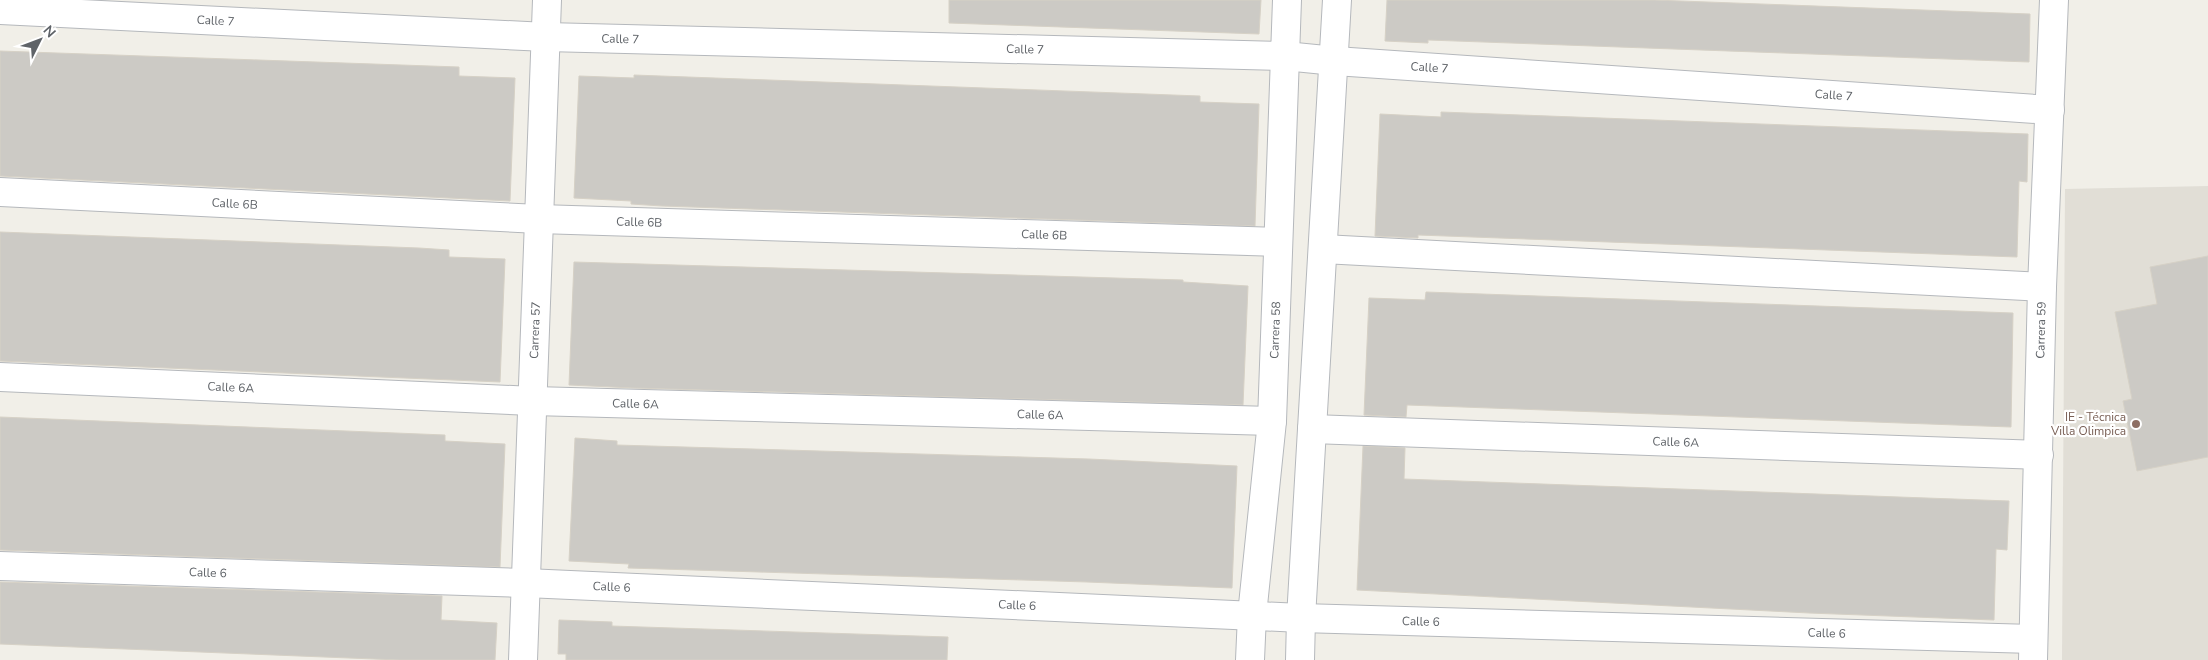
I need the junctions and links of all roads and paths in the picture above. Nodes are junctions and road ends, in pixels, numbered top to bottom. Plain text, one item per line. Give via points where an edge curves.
1 (548, 0) edge
2 (1287, 0) edge
3 (1337, 0) edge
4 (2054, 0) edge
5 (0, 10) edge
6 (546, 37) junction
7 (1285, 56) junction
8 (1335, 61) junction
9 (2050, 110) junction
10 (0, 192) edge
11 (539, 219) junction
12 (1278, 242) junction
13 (1323, 249) junction
14 (2042, 287) junction
15 (0, 377) edge
16 (533, 401) junction
17 (1272, 421) junction
18 (1312, 429) junction
19 (2039, 455) junction
20 (0, 566) edge
21 (526, 583) junction
22 (1252, 615) junction
23 (1301, 618) junction
24 (2033, 650) edge
25 (523, 660) edge
26 (1250, 660) edge
27 (1300, 660) edge

1 - 6 street, Carrera 57
2 - 7 street, Carrera 58
3 - 8 street
4 - 9 street, Carrera 59
5 - 6 street, Calle 7
6 - 7 street, Calle 7
6 - 11 street, Carrera 57
7 - 8 street, Calle 7
7 - 12 street, Carrera 58
8 - 9 street, Calle 7
8 - 13 street
9 - 14 street, Carrera 59
10 - 11 street, Calle 6B
11 - 12 street, Calle 6B
11 - 16 street, Carrera 57
12 - 17 street, Carrera 58
13 - 14 street
13 - 18 street
14 - 19 street, Carrera 59
15 - 16 street, Calle 6A
16 - 17 street, Calle 6A
16 - 21 street, Carrera 57
17 - 22 street, Carrera 58
18 - 19 street, Calle 6A
18 - 23 street
19 - 24 street, Carrera 59
20 - 21 street, Calle 6
21 - 22 street, Calle 6
21 - 25 street, Carrera 57
22 - 23 street, Calle 6
22 - 26 street, Carrera 58
23 - 24 street, Calle 6
23 - 27 street

